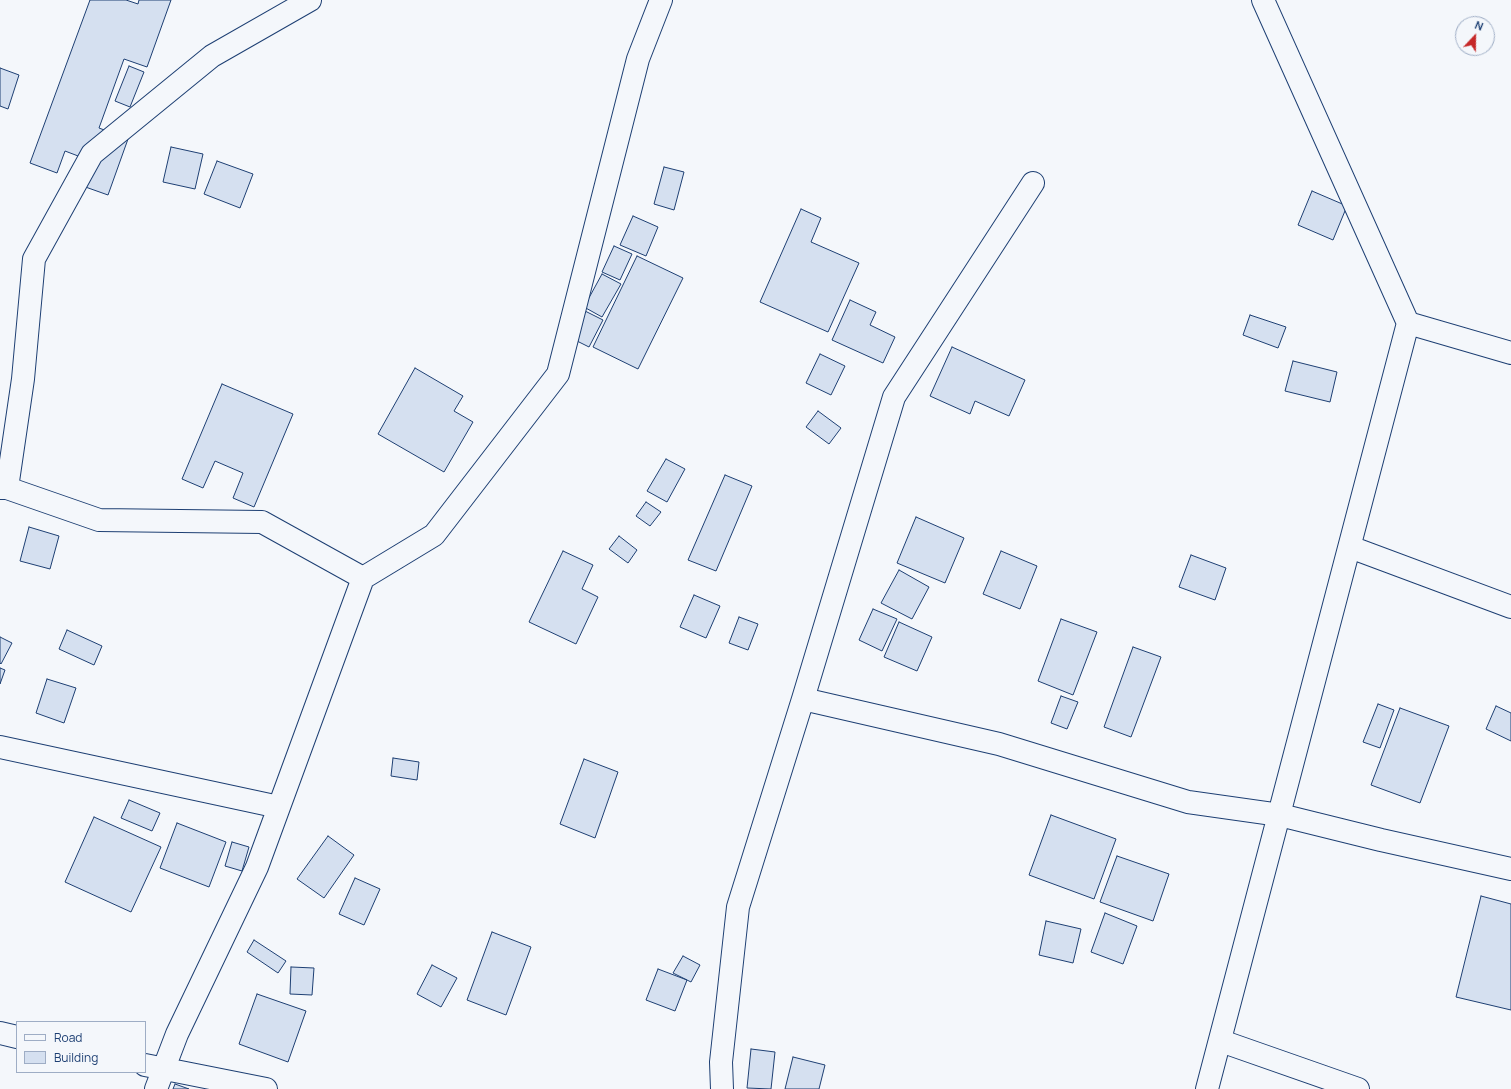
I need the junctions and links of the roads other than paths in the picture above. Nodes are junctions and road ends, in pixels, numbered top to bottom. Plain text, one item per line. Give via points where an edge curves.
1 (310, 0) edge
2 (661, 0) edge
3 (1263, 0) edge
4 (1033, 182) dead end
5 (1408, 323) junction
6 (1511, 353) edge
7 (4, 488) edge
8 (1350, 547) junction
9 (363, 578) junction
10 (1511, 607) edge
11 (803, 699) junction
12 (0, 747) edge
13 (279, 807) junction
14 (1280, 815) junction
15 (1511, 869) edge
16 (0, 1033) edge
17 (16, 1037) edge
18 (1221, 1040) junction
19 (155, 1074) edge
20 (266, 1089) edge
21 (722, 1089) edge
22 (1207, 1089) edge
23 (1358, 1089) edge

1 - 7 street via 212,56 92,154 34,259 23,379
2 - 9 street via 638,59 558,374 434,535
3 - 5 street
4 - 11 street via 894,397
5 - 6 street
5 - 8 street
7 - 9 street via 99,520 262,522
8 - 10 street
8 - 14 street
9 - 13 street
11 - 14 street via 999,744 1188,802
11 - 21 street via 738,907 721,1062
12 - 13 street
13 - 19 street via 258,867
14 - 15 street
14 - 18 street
16 - 17 street
18 - 22 street
18 - 23 street
19 - 20 street

